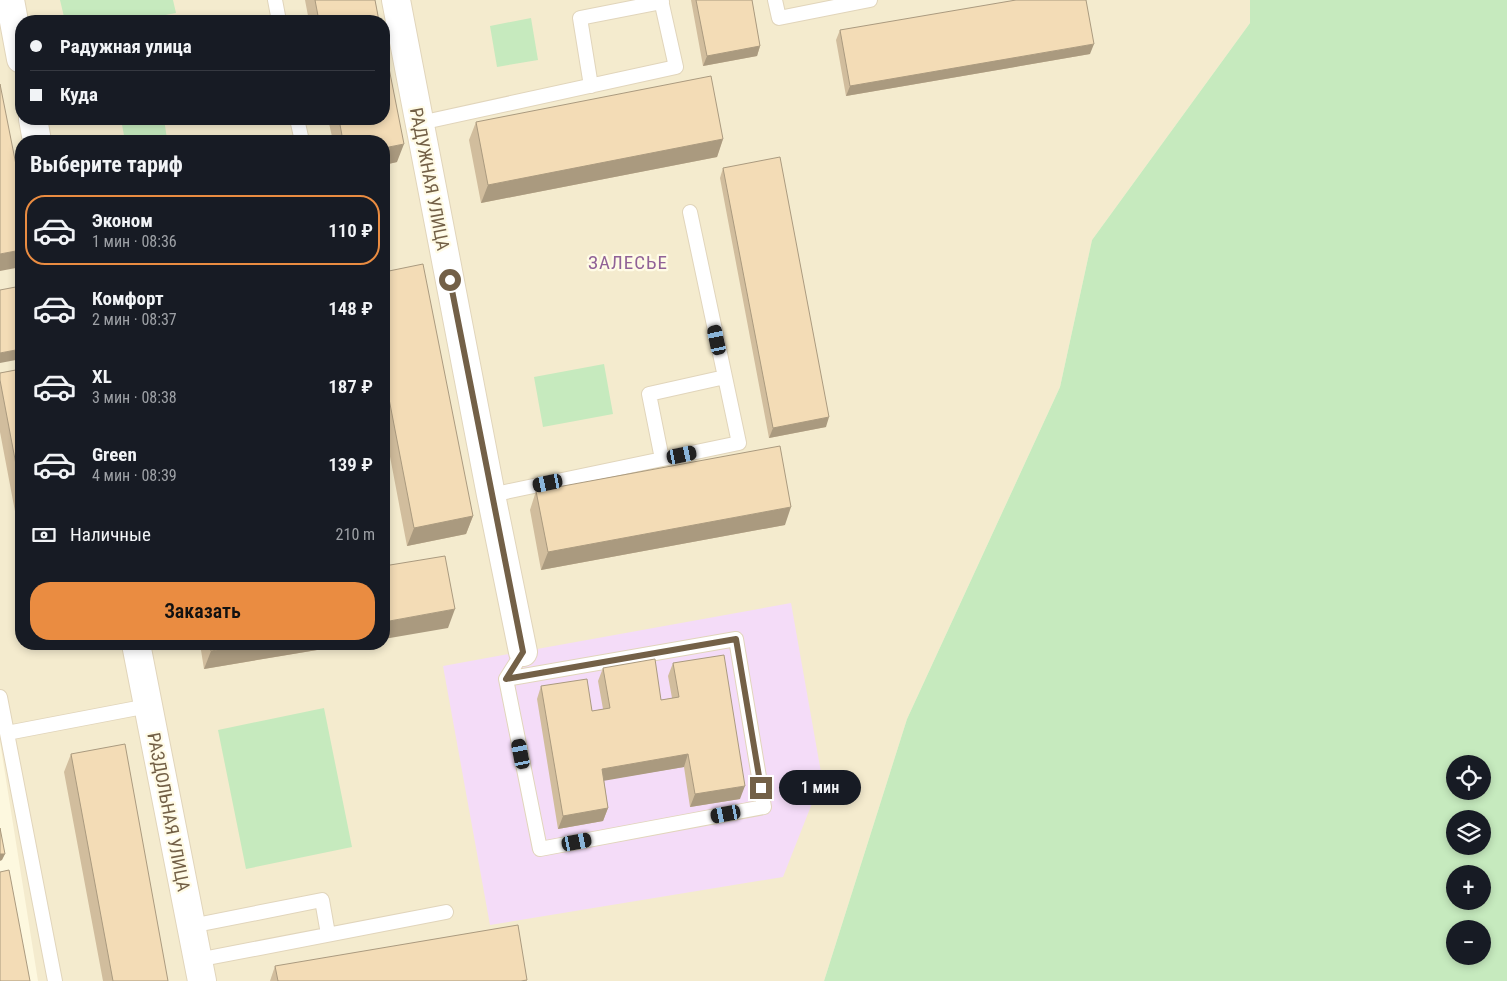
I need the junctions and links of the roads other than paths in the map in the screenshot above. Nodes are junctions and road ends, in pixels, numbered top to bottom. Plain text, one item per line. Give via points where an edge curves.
1 (10, 0) edge
2 (275, 0) edge
3 (396, 0) edge
4 (775, 0) edge
5 (870, 0) edge
6 (661, 1) edge
7 (278, 15) edge
8 (15, 27) edge
9 (591, 86) junction
10 (420, 124) junction
11 (690, 212) dead end
12 (725, 377) junction
13 (662, 459) junction
14 (491, 495) junction
15 (137, 650) edge
16 (523, 652) joint
17 (506, 679) junction
18 (0, 697) edge
19 (148, 706) junction
20 (7, 733) junction
21 (446, 912) dead end
22 (191, 926) junction
23 (328, 934) junction
24 (200, 970) edge
25 (55, 981) edge

1 - 8 street
2 - 7 lane
3 - 10 street, РАДУЖНАЯ УЛИЦА
4 - 5 lane via 779,18
6 - 9 lane via 580,18
6 - 9 lane via 676,68
9 - 10 lane
10 - 14 street, РАДУЖНАЯ УЛИЦА
11 - 12 lane
12 - 13 lane via 650,394
12 - 13 lane via 739,442
13 - 14 lane
14 - 16 street, РАДУЖНАЯ УЛИЦА
15 - 19 street, РАЗДОЛЬНАЯ УЛИЦА
16 - 17 lane
17 - 17 lane via 540,849 764,806 736,639
18 - 20 lane
19 - 20 lane
19 - 22 street, РАЗДОЛЬНАЯ УЛИЦА
20 - 25 lane
21 - 23 lane
22 - 23 lane via 322,900
22 - 24 street, РАЗДОЛЬНАЯ УЛИЦА
23 - 24 lane

